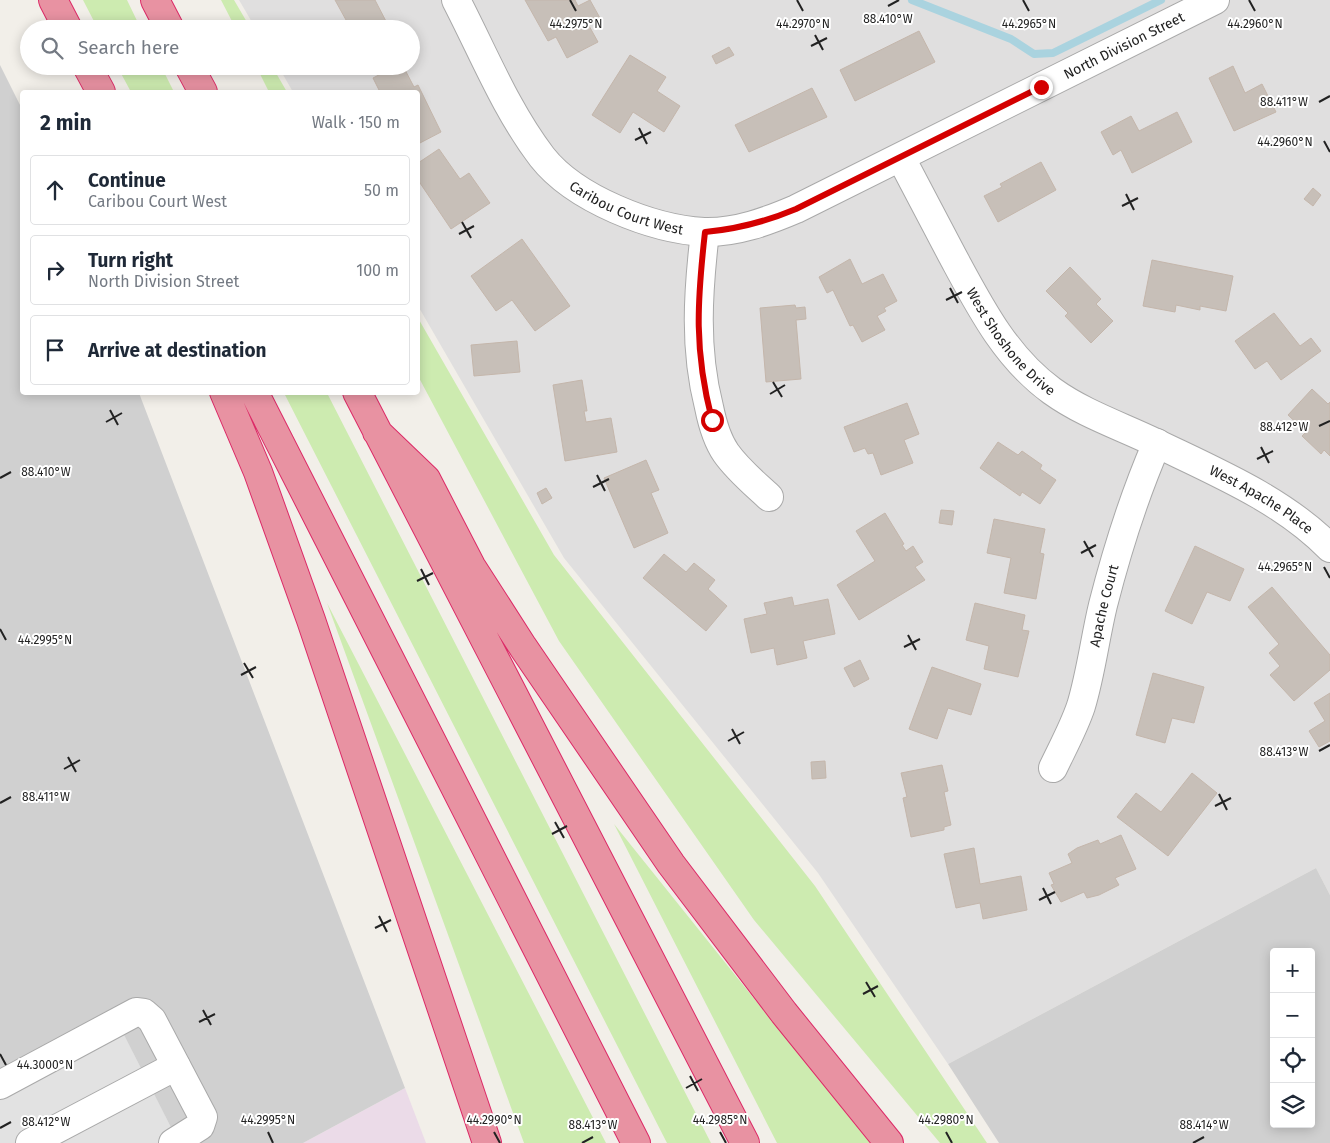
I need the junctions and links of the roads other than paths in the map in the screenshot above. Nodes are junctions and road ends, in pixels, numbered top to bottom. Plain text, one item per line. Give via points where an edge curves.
1 (54, 0) edge
2 (155, 0) edge
3 (456, 0) edge
4 (1215, 0) edge
5 (64, 20) edge
6 (165, 20) edge
7 (92, 75) edge
8 (194, 75) edge
9 (100, 90) edge
10 (202, 90) edge
11 (901, 158) junction
12 (705, 232) junction
13 (225, 395) edge
14 (256, 395) edge
15 (358, 395) edge
16 (377, 432) junction
17 (1157, 443) junction
18 (1187, 459) joint
19 (769, 497) dead end
20 (1330, 548) edge
21 (1053, 768) dead end
22 (176, 1066) junction
23 (0, 1085) edge
24 (30, 1143) edge
25 (173, 1143) edge
26 (487, 1143) edge
27 (636, 1143) edge
28 (744, 1143) edge
29 (889, 1143) edge

1 - 5 highway
2 - 6 highway
3 - 12 street, Caribou Court West via 516,119 543,158 577,188 615,210 656,223
4 - 11 street, North Division Street
7 - 9 highway
8 - 10 highway
11 - 12 street, North Division Street via 765,222
11 - 17 street, West Shoshone Drive via 986,317 1017,358 1052,390 1090,415
12 - 19 street via 698,292 702,380 712,420 725,452
13 - 26 highway via 258,472 311,620
14 - 27 highway
15 - 16 highway
16 - 28 highway
16 - 29 highway via 426,479 471,566 671,864 784,1014
17 - 18 street, West Shoshone Drive
17 - 21 street, Apache Court via 1124,530 1082,704
18 - 20 street, West Apache Place via 1288,513
22 - 23 street via 152,1020 144,1013 136,1012
22 - 24 street
22 - 25 street via 203,1117 200,1126

